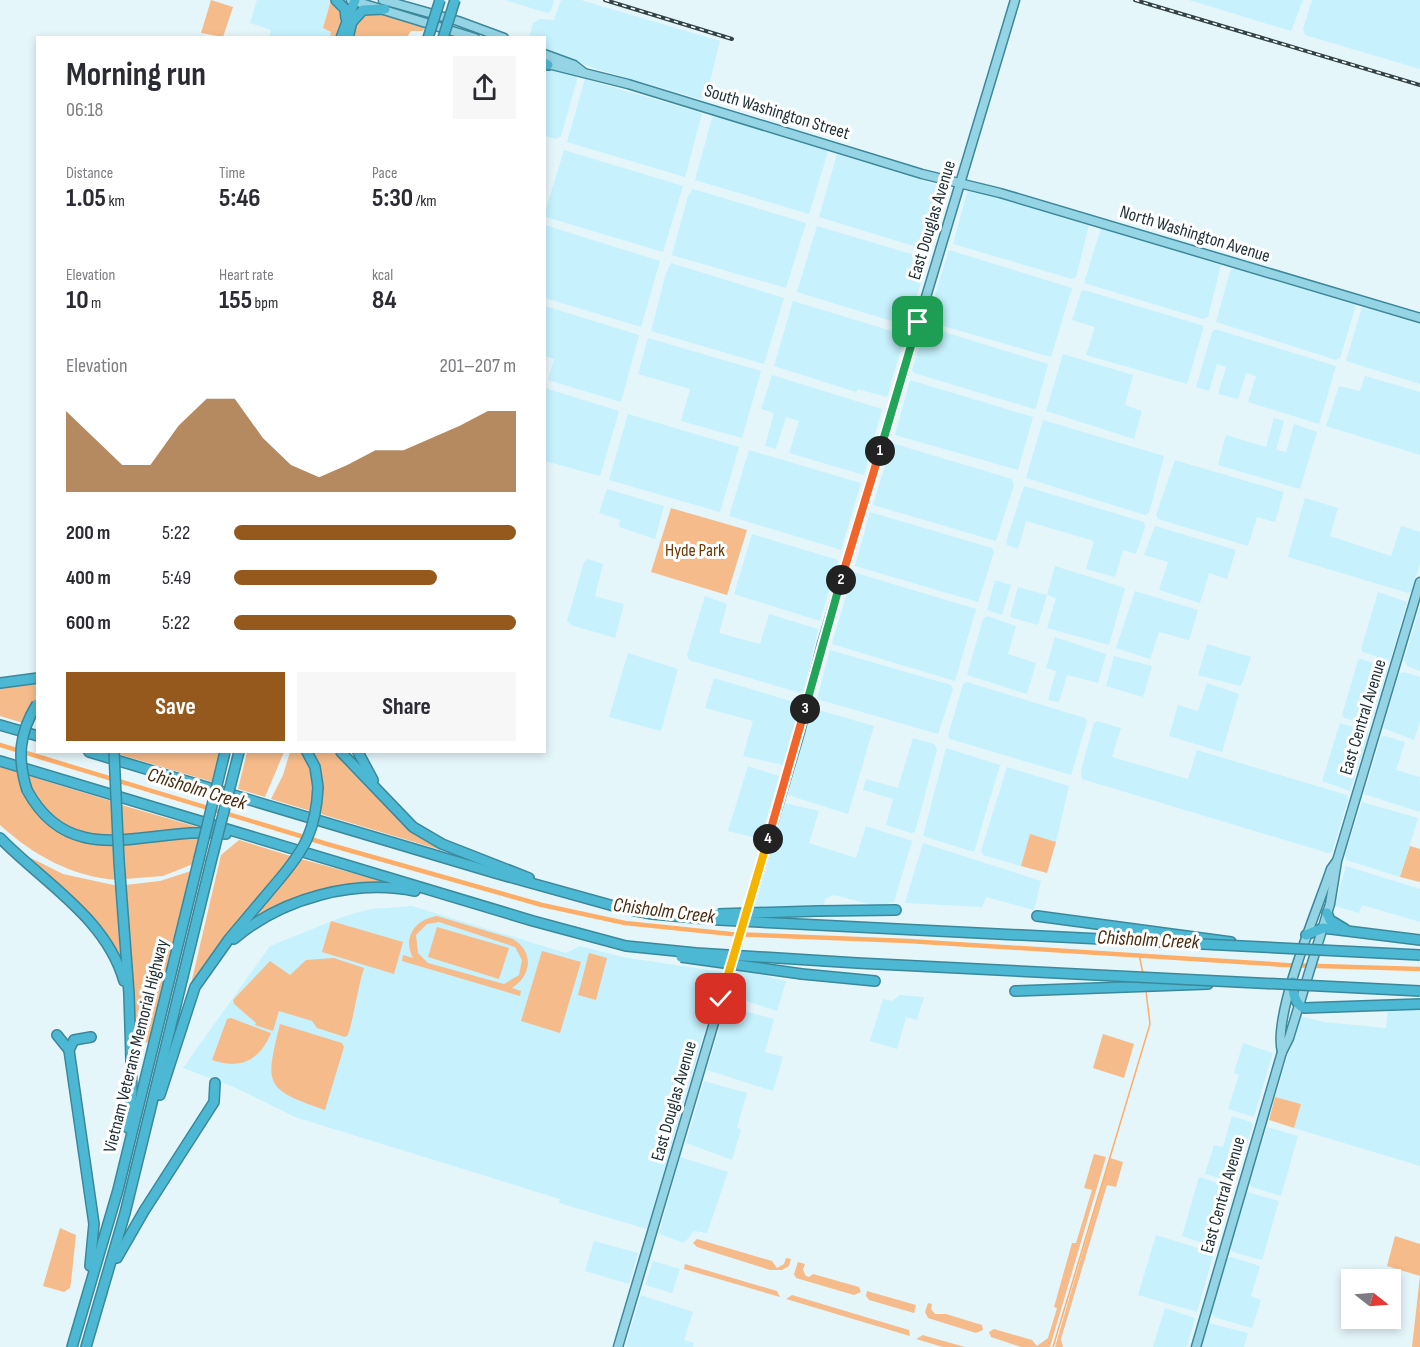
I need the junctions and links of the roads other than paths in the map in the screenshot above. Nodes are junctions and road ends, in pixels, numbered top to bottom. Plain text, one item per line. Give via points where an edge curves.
1 (336, 0) edge
2 (355, 0) edge
3 (440, 0) edge
4 (455, 0) edge
5 (1015, 0) edge
6 (384, 5) edge
7 (349, 22) junction
8 (342, 36) edge
9 (348, 36) edge
10 (429, 36) edge
11 (444, 36) edge
12 (469, 36) edge
13 (499, 36) edge
14 (546, 55) edge
15 (546, 64) edge
16 (583, 72) junction
17 (961, 182) junction
18 (1420, 318) edge
19 (1420, 582) edge
20 (36, 678) edge
21 (0, 683) edge
22 (36, 706) edge
23 (0, 723) edge
24 (36, 729) edge
25 (36, 735) edge
26 (92, 753) edge
27 (114, 753) edge
28 (225, 753) edge
29 (239, 753) edge
30 (308, 753) edge
31 (342, 753) edge
32 (358, 753) edge
33 (0, 760) edge
34 (391, 807) junction
35 (0, 838) edge
36 (287, 848) junction
37 (1337, 861) junction
38 (550, 890) junction
39 (472, 902) junction
40 (896, 910) dead end
41 (1327, 913) junction
42 (652, 914) junction
43 (1037, 916) dead end
44 (1323, 928) junction
45 (1371, 934) junction
46 (1306, 935) junction
47 (1420, 940) edge
48 (626, 946) junction
49 (1270, 948) junction
50 (219, 952) junction
51 (1420, 955) edge
52 (875, 981) dead end
53 (1293, 982) junction
54 (1243, 983) junction
55 (1015, 991) dead end
56 (1420, 991) edge
57 (1420, 1004) edge
58 (1300, 1005) junction
59 (129, 1011) junction
60 (57, 1035) dead end
61 (92, 1037) dead end
62 (170, 1048) junction
63 (69, 1050) junction
64 (1282, 1052) junction
65 (215, 1083) dead end
66 (224, 1096) dead end
67 (214, 1102) junction
68 (118, 1190) junction
69 (102, 1294) junction
70 (84, 1307) junction
71 (72, 1347) edge
72 (86, 1347) edge
73 (618, 1347) edge
74 (1196, 1347) edge

1 - 7 highway via 345,9
2 - 6 main road
2 - 7 highway
3 - 10 highway, bridge
4 - 11 highway, bridge
5 - 17 main road, East Douglas Avenue
6 - 7 highway via 363,10
6 - 12 main road
6 - 13 main road via 458,21
7 - 8 highway
7 - 9 highway
14 - 16 main road, South Washington Street
15 - 16 main road, South Washington Street
16 - 17 main road, South Washington Street
17 - 18 main road, North Washington Avenue
17 - 73 main road, East Douglas Avenue
19 - 37 main road, East Central Avenue
20 - 21 highway
22 - 36 highway, bridge via 20,746 20,762 34,804 52,823 84,838 118,841 213,832
23 - 24 highway
23 - 25 highway
26 - 38 highway
27 - 59 highway, bridge
28 - 68 highway, Vietnam Veterans Memorial Highway, bridge
29 - 62 highway, Vietnam Veterans Memorial Highway, bridge
30 - 50 highway, bridge via 315,767 318,787 317,812 310,836 296,860
31 - 34 highway
32 - 34 highway
33 - 36 highway
34 - 38 highway via 413,827 442,844
35 - 59 highway via 98,930 120,968
36 - 39 highway
37 - 41 main road, East Central Avenue
37 - 46 main road, East Central Avenue
38 - 42 highway, bridge
39 - 48 highway
39 - 50 highway via 386,887 332,892 263,919
40 - 42 highway, bridge
41 - 44 main road, East Central Avenue
41 - 45 highway via 1340,927
42 - 49 highway, bridge
43 - 49 highway, bridge
44 - 45 highway
44 - 46 highway
44 - 58 main road, East Central Avenue
45 - 47 highway
46 - 53 main road, East Central Avenue
48 - 52 highway, bridge via 702,961
48 - 54 highway, bridge
49 - 51 highway, bridge
50 - 62 highway via 195,987
53 - 58 highway via 1293,993
53 - 64 main road, East Central Avenue via 1279,1043
54 - 55 highway, bridge
54 - 56 highway, bridge
57 - 58 highway via 1304,1008
58 - 64 main road, East Central Avenue
59 - 68 highway via 131,1110
60 - 63 highway
61 - 63 highway via 74,1040
62 - 69 highway, Vietnam Veterans Memorial Highway
63 - 70 highway via 94,1224
64 - 74 main road, East Central Avenue
65 - 67 highway
66 - 67 highway
67 - 69 highway via 144,1211
68 - 70 highway, Vietnam Veterans Memorial Highway
69 - 72 highway, Vietnam Veterans Memorial Highway
70 - 71 highway, Vietnam Veterans Memorial Highway

